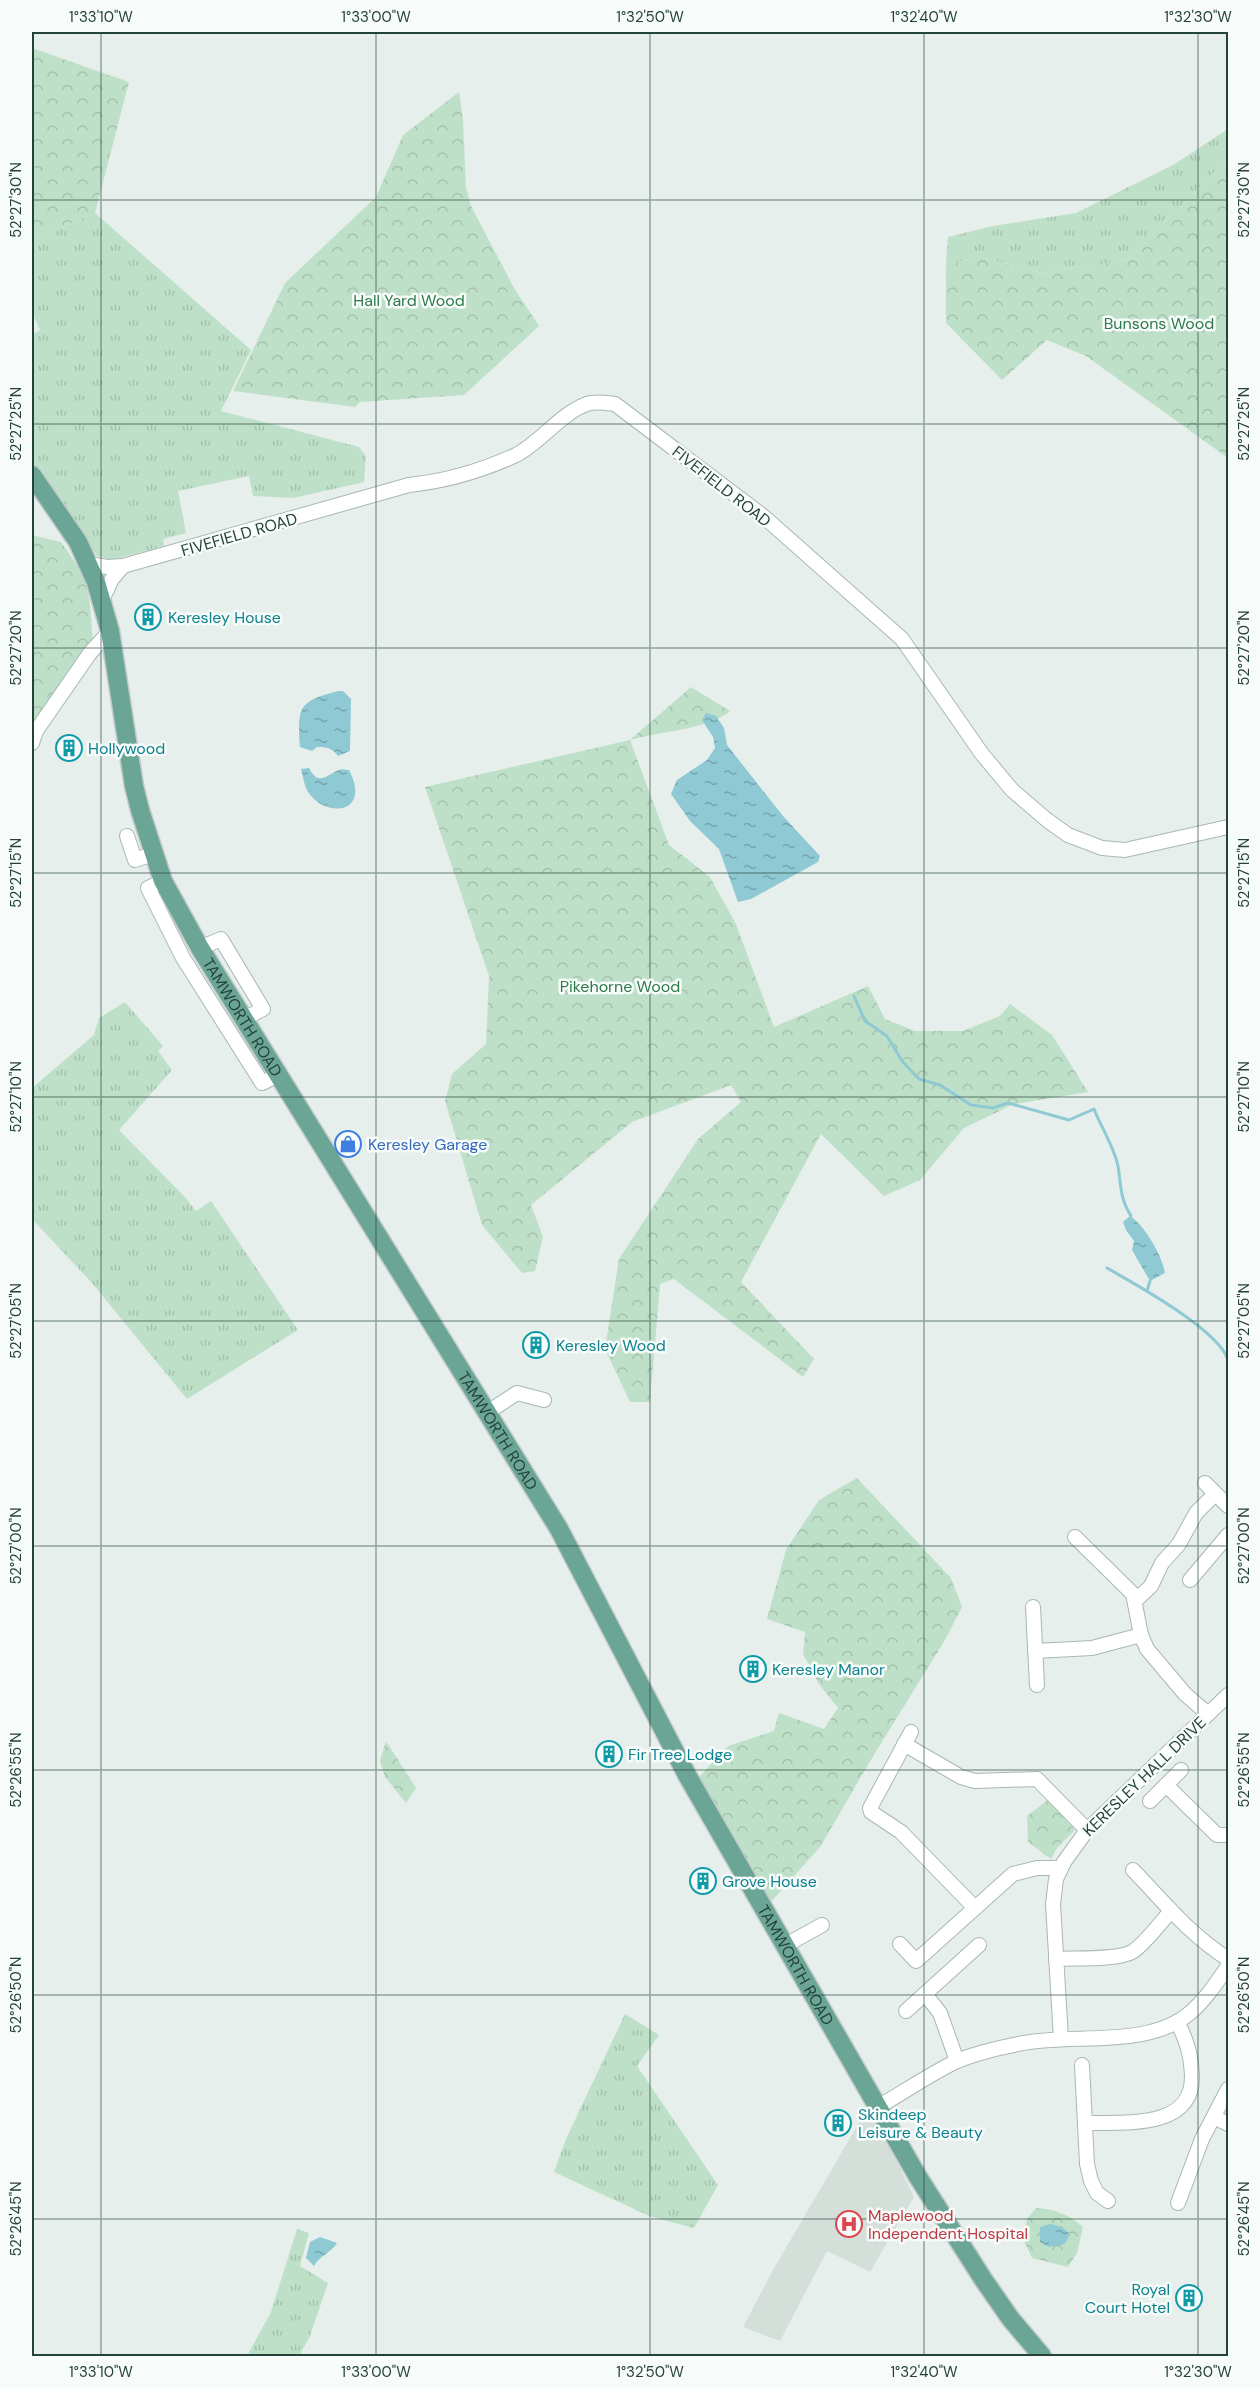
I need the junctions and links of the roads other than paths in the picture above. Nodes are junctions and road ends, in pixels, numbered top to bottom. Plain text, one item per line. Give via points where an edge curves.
1 (32, 475) edge
2 (89, 564) junction
3 (123, 566) junction
4 (102, 600) junction
5 (110, 631) junction
6 (90, 653) junction
7 (116, 665) junction
8 (32, 743) edge
9 (1228, 827) edge
10 (127, 836) dead end
11 (153, 854) junction
12 (163, 881) junction
13 (278, 1075) junction
14 (544, 1400) dead end
15 (488, 1412) junction
16 (1205, 1483) dead end
17 (1215, 1494) junction
18 (1228, 1506) edge
19 (1228, 1535) edge
20 (1075, 1537) dead end
21 (1190, 1580) dead end
22 (1135, 1601) junction
23 (1033, 1606) dead end
24 (1142, 1635) junction
25 (1035, 1652) junction
26 (1037, 1685) dead end
27 (1227, 1700) edge
28 (1208, 1714) junction
29 (1181, 1770) dead end
30 (1166, 1785) junction
31 (1150, 1801) dead end
32 (1087, 1830) junction
33 (1228, 1835) edge
34 (1061, 1868) junction
35 (1133, 1870) dead end
36 (974, 1907) junction
37 (1172, 1911) junction
38 (822, 1925) dead end
39 (900, 1944) dead end
40 (979, 1945) dead end
41 (784, 1946) junction
42 (1056, 1959) junction
43 (1228, 1959) edge
44 (1228, 1966) edge
45 (925, 1994) junction
46 (906, 2011) dead end
47 (1177, 2022) junction
48 (1061, 2039) junction
49 (957, 2061) junction
50 (1082, 2066) dead end
51 (1228, 2089) edge
52 (878, 2107) junction
53 (1214, 2116) junction
54 (1086, 2122) junction
55 (1228, 2124) edge
56 (1108, 2201) dead end
57 (1178, 2203) dead end
58 (1040, 2356) edge

1 - 2 main road, TAMWORTH ROAD
2 - 3 street, FIVEFIELD ROAD
2 - 4 main road, TAMWORTH ROAD
3 - 4 street
3 - 9 street, FIVEFIELD ROAD via 409,485 477,472 518,454 578,408 589,403 615,404 763,516 895,632 1012,790 1061,830 1102,849 1125,850
4 - 5 main road, TAMWORTH ROAD
5 - 6 street
5 - 7 main road, TAMWORTH ROAD
6 - 7 street
6 - 8 street via 36,731
7 - 11 main road, TAMWORTH ROAD via 134,786
10 - 11 street via 136,865
11 - 12 main road, TAMWORTH ROAD
12 - 13 main road, TAMWORTH ROAD
12 - 13 street via 148,888 183,958 262,1083
13 - 15 main road, TAMWORTH ROAD
14 - 15 street via 517,1393
15 - 41 main road, TAMWORTH ROAD via 560,1529 687,1775
16 - 17 street
17 - 18 street
17 - 22 street via 1196,1513 1150,1586
19 - 21 street
20 - 22 street via 1127,1587
22 - 24 street
23 - 25 street
24 - 25 street via 1092,1648
24 - 28 street via 1147,1649 1166,1674
25 - 26 street
27 - 28 street, KERESLEY HALL DRIVE
28 - 32 street, KERESLEY HALL DRIVE
29 - 30 street
30 - 31 street
30 - 33 street via 1217,1835
32 - 34 street, KERESLEY HALL DRIVE
32 - 36 street via 1037,1779 975,1781 961,1777 908,1738 871,1803 871,1812 901,1832
34 - 36 street via 1013,1874
34 - 42 street, KERESLEY HALL DRIVE via 1053,1904
35 - 37 street
36 - 39 street via 916,1961
37 - 42 street via 1130,1953
37 - 43 street via 1206,1945
38 - 41 street
40 - 45 street
41 - 52 main road, TAMWORTH ROAD
42 - 48 street, KERESLEY HALL DRIVE
44 - 47 street via 1210,1993
45 - 46 street
45 - 49 street via 940,2013
47 - 48 street via 1138,2035
47 - 54 street via 1191,2057 1191,2088 1183,2104 1158,2118
48 - 49 street via 1028,2042
49 - 52 street
50 - 54 street
51 - 53 street
52 - 58 main road, TAMWORTH ROAD via 983,2279
53 - 55 street
53 - 57 street
54 - 56 street via 1091,2181 1097,2193

